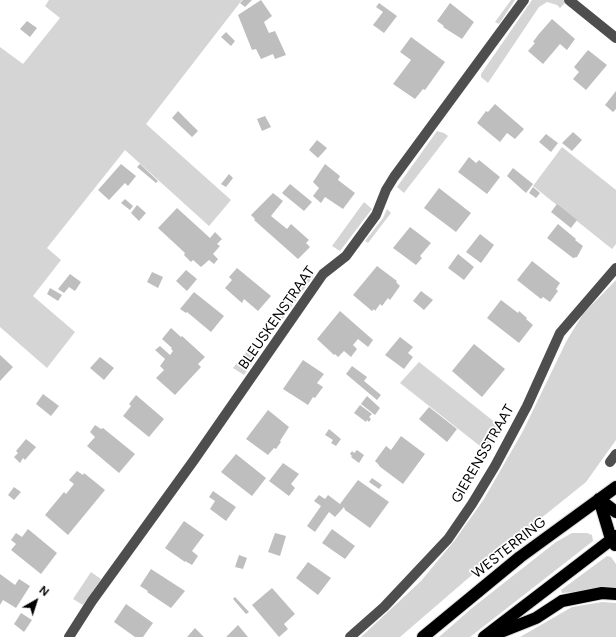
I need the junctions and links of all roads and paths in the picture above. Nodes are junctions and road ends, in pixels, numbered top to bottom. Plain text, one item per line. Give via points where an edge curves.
1 (524, 0) edge
2 (569, 0) edge
3 (616, 38) edge
4 (616, 268) edge
5 (616, 487) edge
6 (599, 499) junction
7 (616, 512) edge
8 (614, 540) edge
9 (616, 594) edge
10 (68, 637) edge
11 (350, 637) edge
12 (423, 637) edge
13 (484, 637) edge
14 (488, 637) edge

1 - 10 street, BLEUSKENSTRAAT via 394,177 376,215 346,256 323,274 199,454
2 - 3 street
4 - 11 street, GIERENSSTRAAT via 560,334 527,406 495,466 448,539 389,602
5 - 6 highway, WESTERRING
6 - 7 highway
6 - 8 highway
6 - 12 highway, WESTERRING via 520,557
8 - 13 highway
9 - 14 highway via 602,593 562,601 536,618

